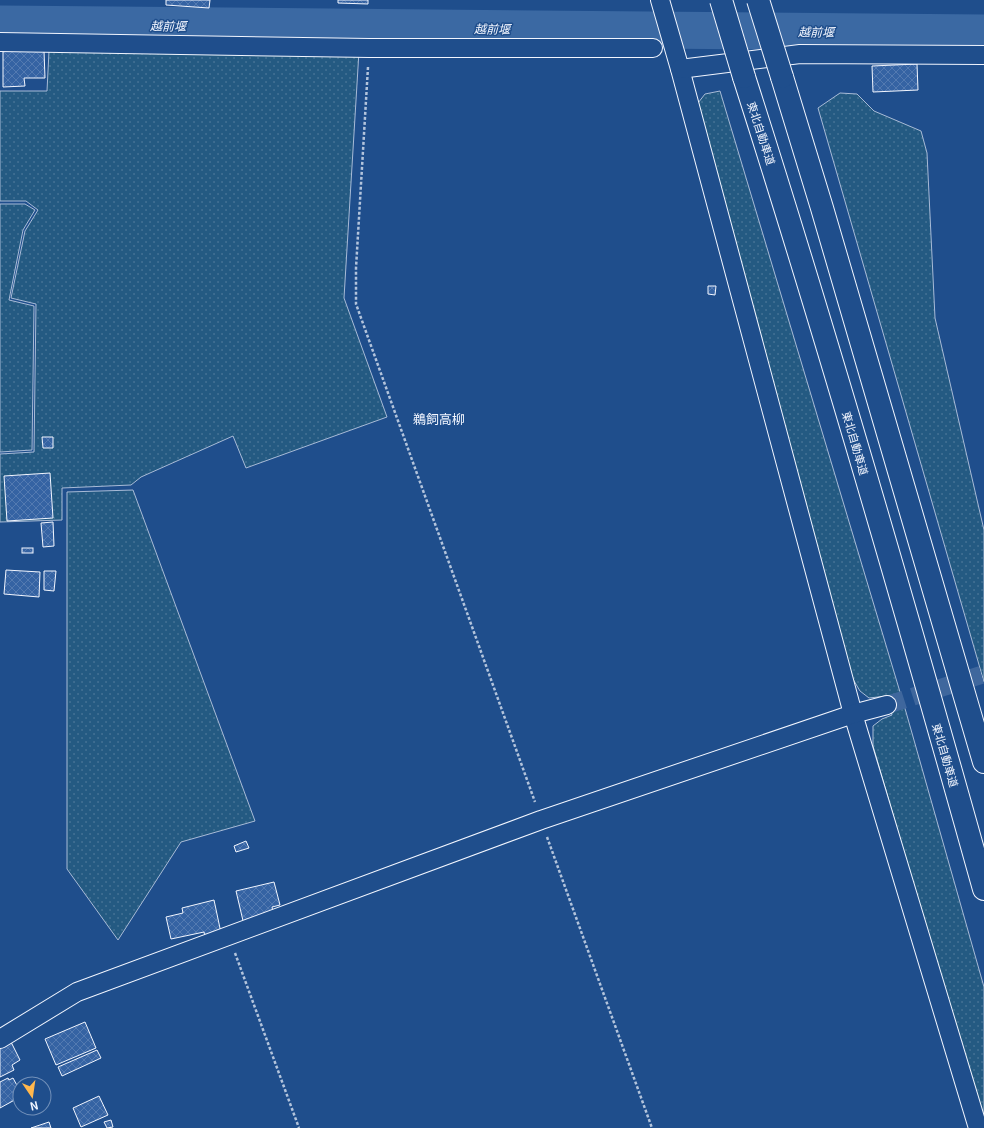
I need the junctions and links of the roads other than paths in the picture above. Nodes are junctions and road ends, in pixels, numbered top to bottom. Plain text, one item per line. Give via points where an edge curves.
1 (721, 0) edge
2 (758, 0) edge
3 (661, 3) edge
4 (0, 42) edge
5 (653, 48) dead end
6 (984, 55) edge
7 (680, 69) junction
8 (887, 705) tunnel mouth
9 (853, 714) junction
10 (984, 762) edge
11 (984, 889) edge
12 (0, 1039) edge
13 (978, 1128) edge

1 - 11 highway, 東北自動車道, bridge via 790,219
2 - 10 highway, bridge via 822,208
3 - 7 street
4 - 5 street via 369,48
6 - 7 street via 800,54
7 - 9 street
8 - 9 street
9 - 12 street via 541,820 77,992
9 - 13 street

